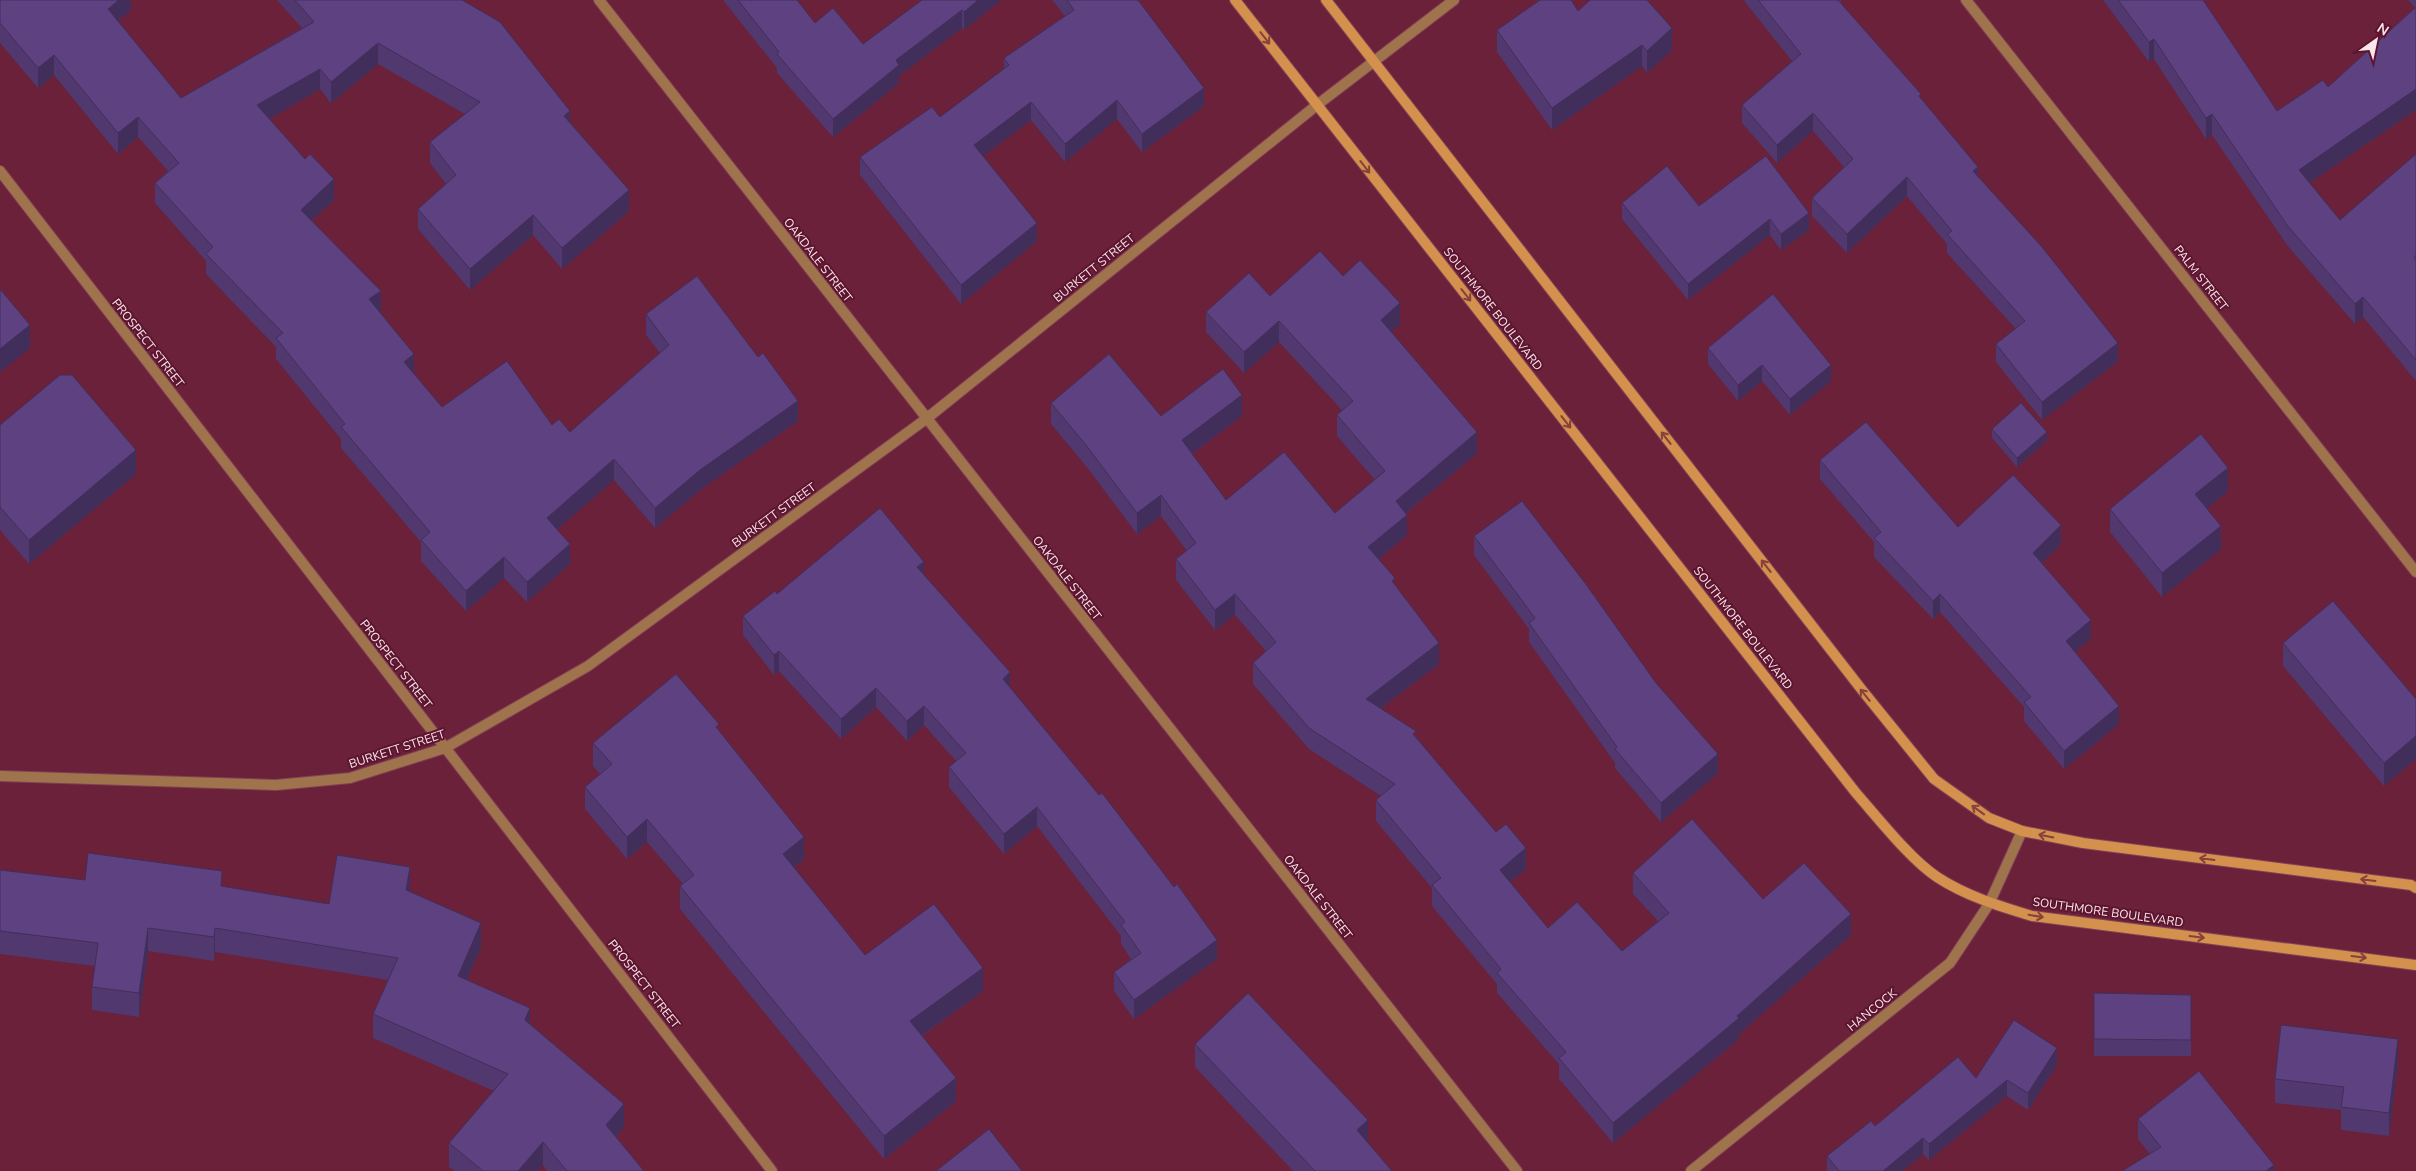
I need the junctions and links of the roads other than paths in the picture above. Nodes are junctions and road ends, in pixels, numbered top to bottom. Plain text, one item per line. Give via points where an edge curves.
1 (599, 0) edge
2 (1236, 0) edge
3 (1326, 0) edge
4 (1454, 0) edge
5 (1966, 0) edge
6 (1374, 62) junction
7 (1317, 105) junction
8 (0, 171) edge
9 (926, 419) junction
10 (2416, 572) edge
11 (445, 748) junction
12 (0, 776) edge
13 (2022, 831) junction
14 (2416, 888) edge
15 (1989, 904) junction
16 (2416, 964) edge
17 (772, 1171) edge
18 (1517, 1171) edge
19 (1691, 1171) edge

1 - 9 street, OAKDALE STREET
2 -> 7 street, SOUTHMORE BOULEVARD
3 - 6 street
4 - 6 street, BURKETT STREET
5 - 10 street, PALM STREET
6 - 7 street, BURKETT STREET
13 -> 6 street via 1989,818 1934,778
7 - 9 street, BURKETT STREET
7 -> 15 street, SOUTHMORE BOULEVARD via 1856,794 1936,876
8 - 11 street, PROSPECT STREET
9 - 11 street, BURKETT STREET via 588,666
9 - 18 street, OAKDALE STREET
11 - 12 street, BURKETT STREET via 350,778 276,785
11 - 17 street, PROSPECT STREET
14 -> 13 street via 2083,843
13 - 15 street, HANCOCK
15 -> 16 street, SOUTHMORE BOULEVARD via 2032,916
15 - 19 street, HANCOCK via 1950,964

